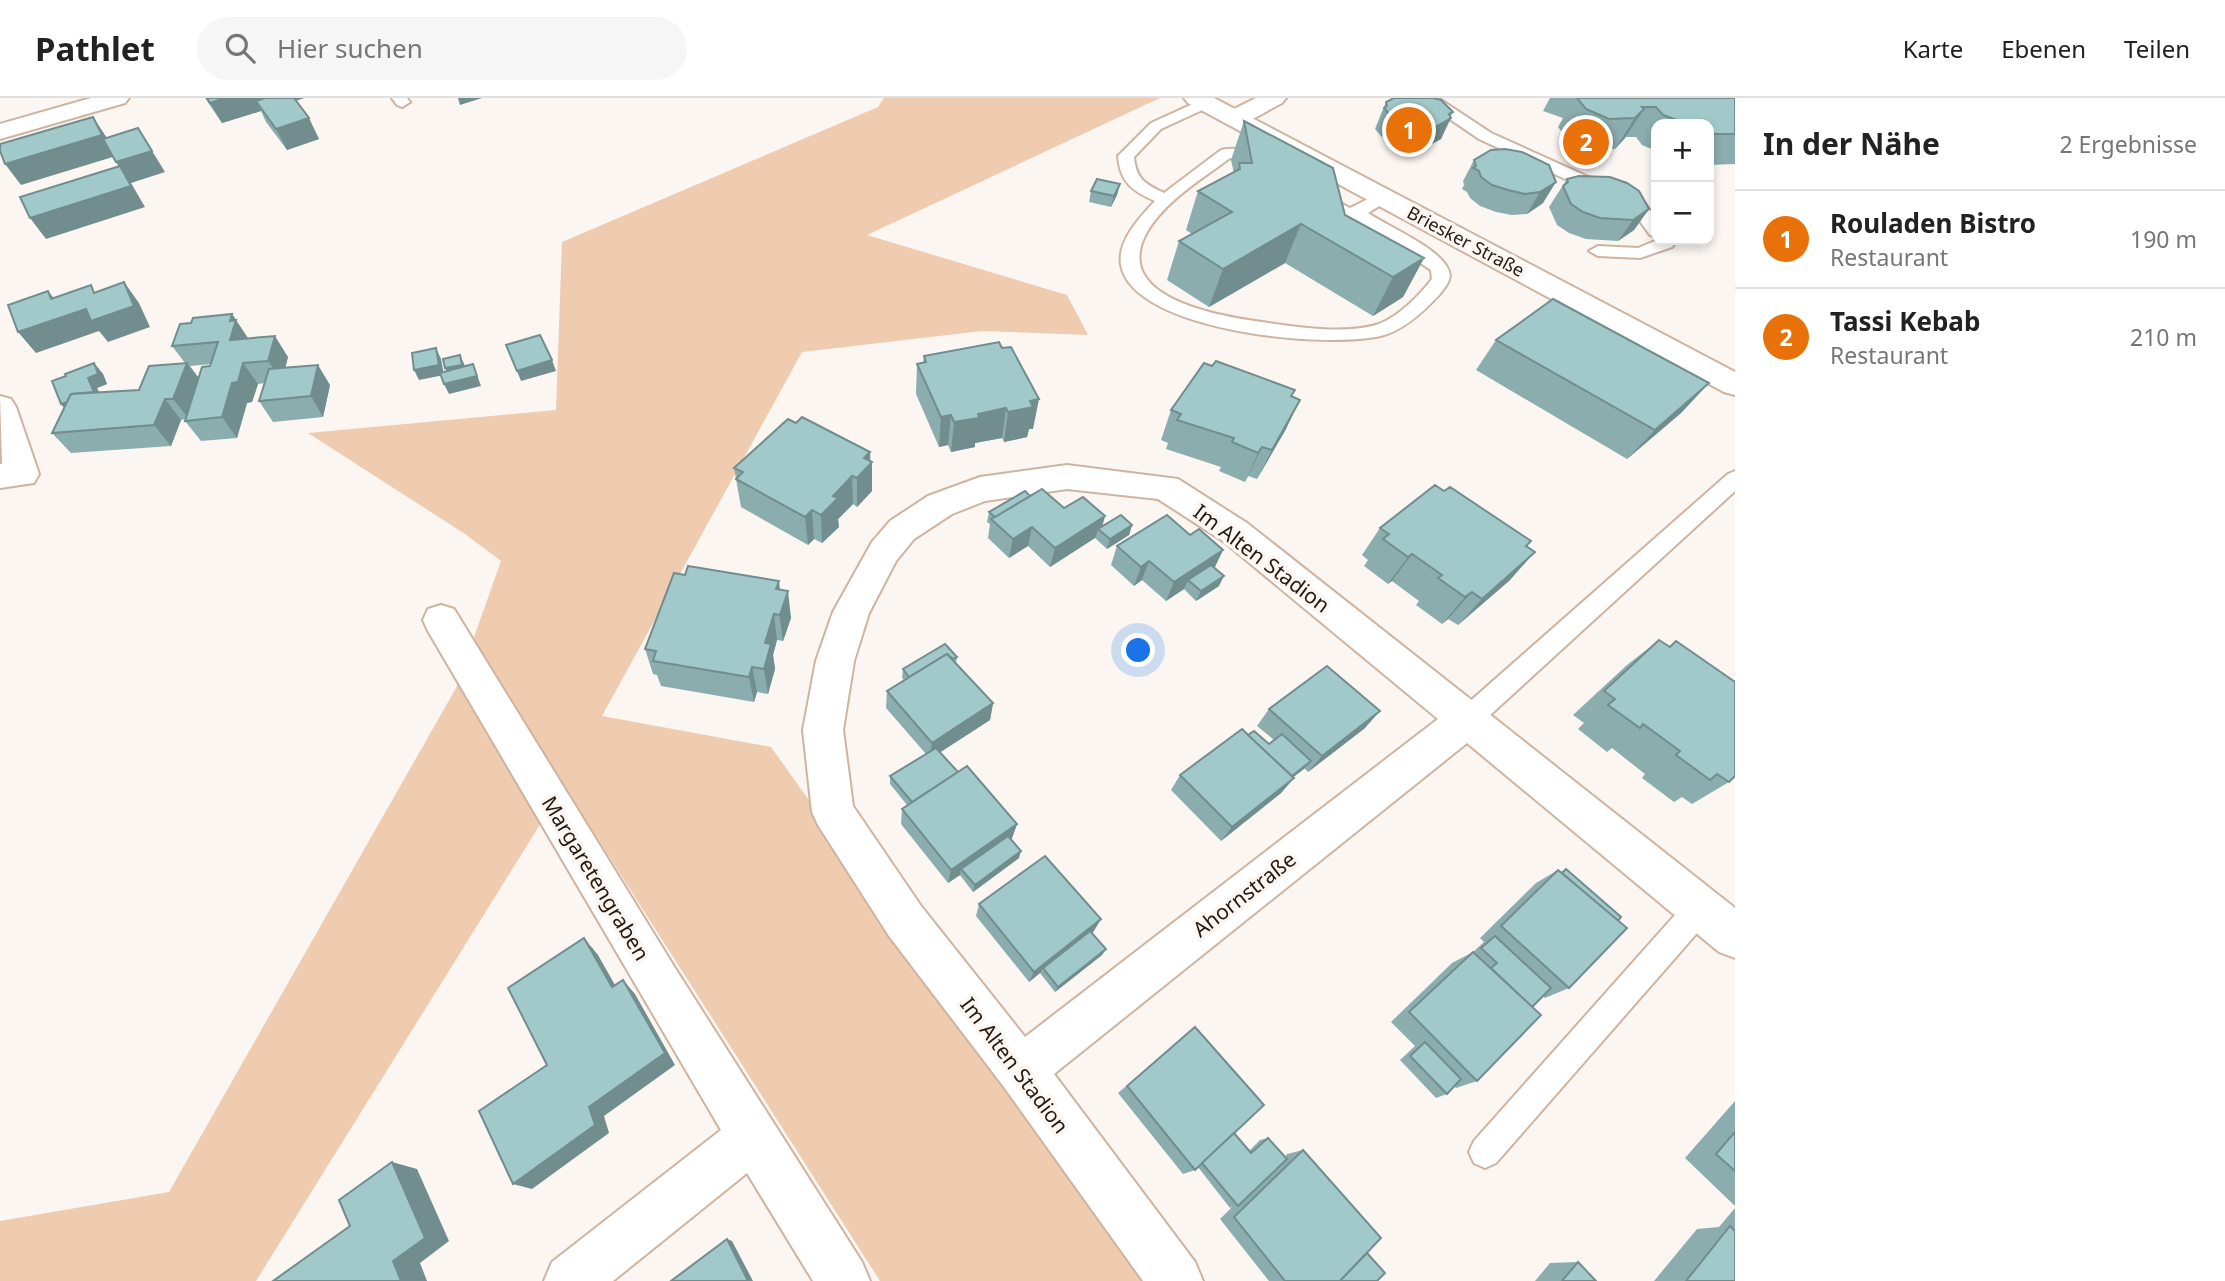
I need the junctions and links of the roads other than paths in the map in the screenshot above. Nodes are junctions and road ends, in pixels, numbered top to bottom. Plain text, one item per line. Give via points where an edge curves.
1 (117, 98) edge
2 (1274, 98) edge
3 (1426, 98) edge
4 (1201, 101) edge
5 (1234, 118) junction
6 (0, 132) edge
7 (1283, 176) edge
8 (1307, 190) edge
9 (1384, 198) junction
10 (1163, 199) junction
11 (1358, 214) junction
12 (1651, 224) edge
13 (1660, 245) edge
14 (1598, 251) dead end
15 (1735, 385) edge
16 (0, 407) edge
17 (8, 468) edge
18 (1735, 479) edge
19 (441, 620) dead end
20 (1468, 719) junction
21 (1702, 907) junction
22 (1735, 936) edge
23 (1021, 1070) junction
24 (753, 1136) junction
25 (1485, 1152) dead end
26 (571, 1281) edge
27 (843, 1281) edge
28 (1176, 1281) edge

1 - 6 street
2 - 5 street
3 - 12 lane via 1485,136 1638,206
4 - 5 street, Briesker Straße
4 - 10 lane via 1156,126 1126,156 1126,174 1137,187
5 - 9 street, Briesker Straße
7 - 10 lane via 1247,155 1227,153
8 - 11 lane via 1343,212
9 - 11 lane
9 - 15 street, Briesker Straße
10 - 11 lane via 1135,239 1130,266 1139,284 1171,307 1268,332 1348,335 1383,330 1432,293 1441,280 1439,268
13 - 14 lane via 1640,253
16 - 17 street
18 - 20 lane
19 - 24 street, Margaretengraben
20 - 21 street, Im Alten Stadion
20 - 23 street, Ahornstraße
20 - 23 street, Im Alten Stadion via 1235,532 1167,488 1066,477 980,489 940,505 902,530 884,552 851,612 835,661 823,730 832,812 905,921
21 - 22 street, Im Alten Stadion
21 - 25 lane
23 - 28 street, Im Alten Stadion
24 - 26 street
24 - 27 street, Margaretengraben

